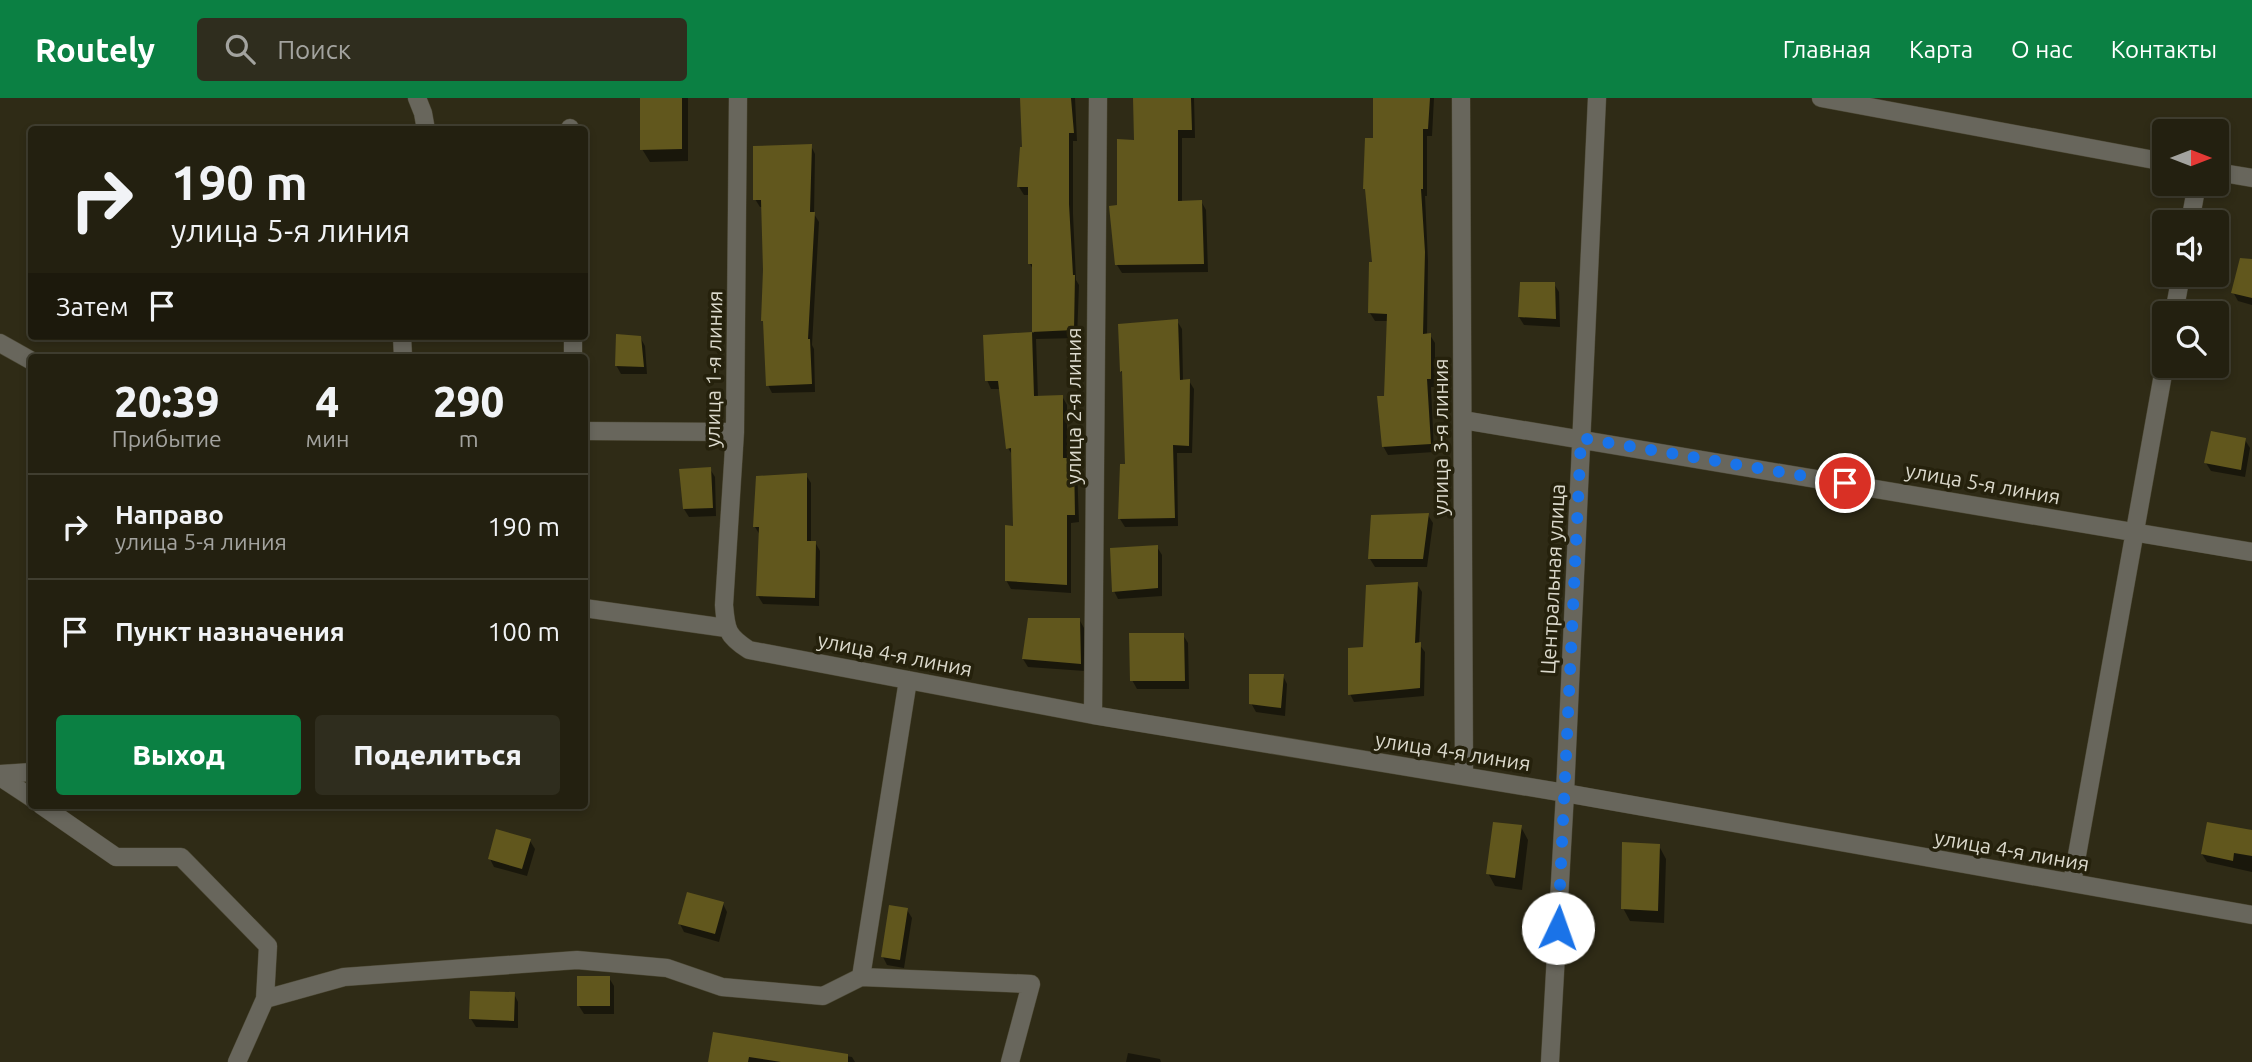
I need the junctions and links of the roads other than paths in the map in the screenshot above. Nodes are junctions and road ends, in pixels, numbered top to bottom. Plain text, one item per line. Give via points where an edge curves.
1 (417, 98) edge
2 (738, 98) edge
3 (1098, 98) edge
4 (1461, 98) edge
5 (1597, 98) edge
6 (1821, 98) edge
7 (426, 126) edge
8 (2152, 160) edge
9 (2230, 174) edge
10 (2252, 178) edge
11 (0, 343) edge
12 (28, 358) edge
13 (2162, 378) edge
14 (1462, 420) junction
15 (588, 430) edge
16 (735, 432) junction
17 (1581, 438) junction
18 (2135, 532) junction
19 (2252, 552) edge
20 (588, 609) edge
21 (729, 634) junction
22 (908, 680) junction
23 (1093, 715) junction
24 (28, 772) edge
25 (0, 776) edge
26 (1464, 776) junction
27 (1565, 793) junction
28 (28, 796) edge
29 (47, 809) edge
30 (2072, 883) junction
31 (2252, 915) edge
32 (861, 976) junction
33 (265, 999) junction
34 (237, 1062) edge
35 (1010, 1062) edge
36 (1550, 1062) edge

1 - 7 street
2 - 16 street, улица 1-я линия
3 - 23 street, улица 2-я линия
4 - 14 street, улица 3-я линия
5 - 17 street, Центральная улица
6 - 8 street
9 - 10 street
11 - 12 street
13 - 18 street
14 - 17 street, улица 5-я линия
14 - 26 street, улица 3-я линия
15 - 16 street
16 - 21 street, улица 1-я линия via 724,605
17 - 18 street, улица 5-я линия
17 - 27 street, Центральная улица
18 - 19 street, улица 5-я линия
18 - 30 street
20 - 21 street, улица 4-я линия
21 - 22 street, улица 4-я линия via 749,650
22 - 23 street, улица 4-я линия
22 - 32 street
23 - 26 street, улица 4-я линия
24 - 25 street
25 - 28 street
26 - 27 street, улица 4-я линия
27 - 30 street, улица 4-я линия
27 - 36 street, Центральная улица
29 - 33 street via 116,858 181,858 268,946
30 - 31 street, улица 4-я линия
32 - 33 street via 823,996 722,987 667,968 577,960 344,977
32 - 35 street via 1031,984
33 - 34 street

